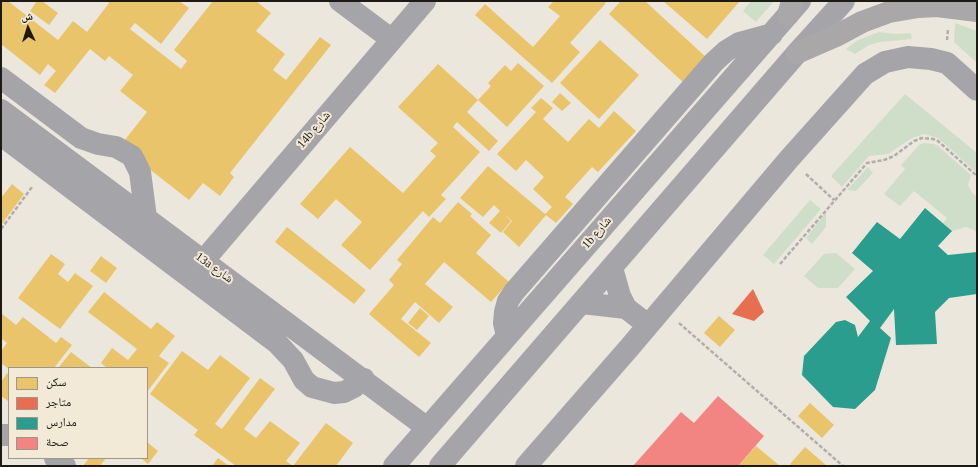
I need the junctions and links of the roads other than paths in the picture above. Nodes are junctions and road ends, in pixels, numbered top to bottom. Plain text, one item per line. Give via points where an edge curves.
1 (340, 1) edge
2 (425, 1) edge
3 (844, 1) edge
4 (793, 6) edge
5 (977, 11) edge
6 (391, 39) junction
7 (797, 53) junction
8 (1, 78) edge
9 (977, 90) edge
10 (1, 110) edge
11 (1, 135) edge
12 (146, 218) junction
13 (204, 260) junction
14 (612, 268) junction
15 (582, 302) junction
16 (626, 308) junction
17 (648, 325) junction
18 (364, 378) junction
19 (426, 427) junction
20 (56, 459) edge
21 (65, 466) edge
22 (394, 466) edge
23 (440, 466) edge
24 (526, 466) edge

1 - 6 street
2 - 6 street, 14b شارع
3 - 7 street
4 - 19 street, 1b شارع via 772,34
5 - 7 main road via 937,6 889,12
6 - 13 street, 14b شارع
7 - 14 street
8 - 12 street via 80,138 116,146 132,156 140,172
9 - 17 street via 947,64 931,59 908,57 885,62 865,74
10 - 12 street, 13a شارع
11 - 18 street via 278,343 293,360 304,380 312,387 334,393 344,392
12 - 13 street, 13a شارع
13 - 18 street, 13a شارع
14 - 15 street
14 - 16 street
15 - 16 street
15 - 23 street
16 - 17 street
17 - 24 street
18 - 19 street, 13a شارع
19 - 22 street, 1b شارع
20 - 21 street

